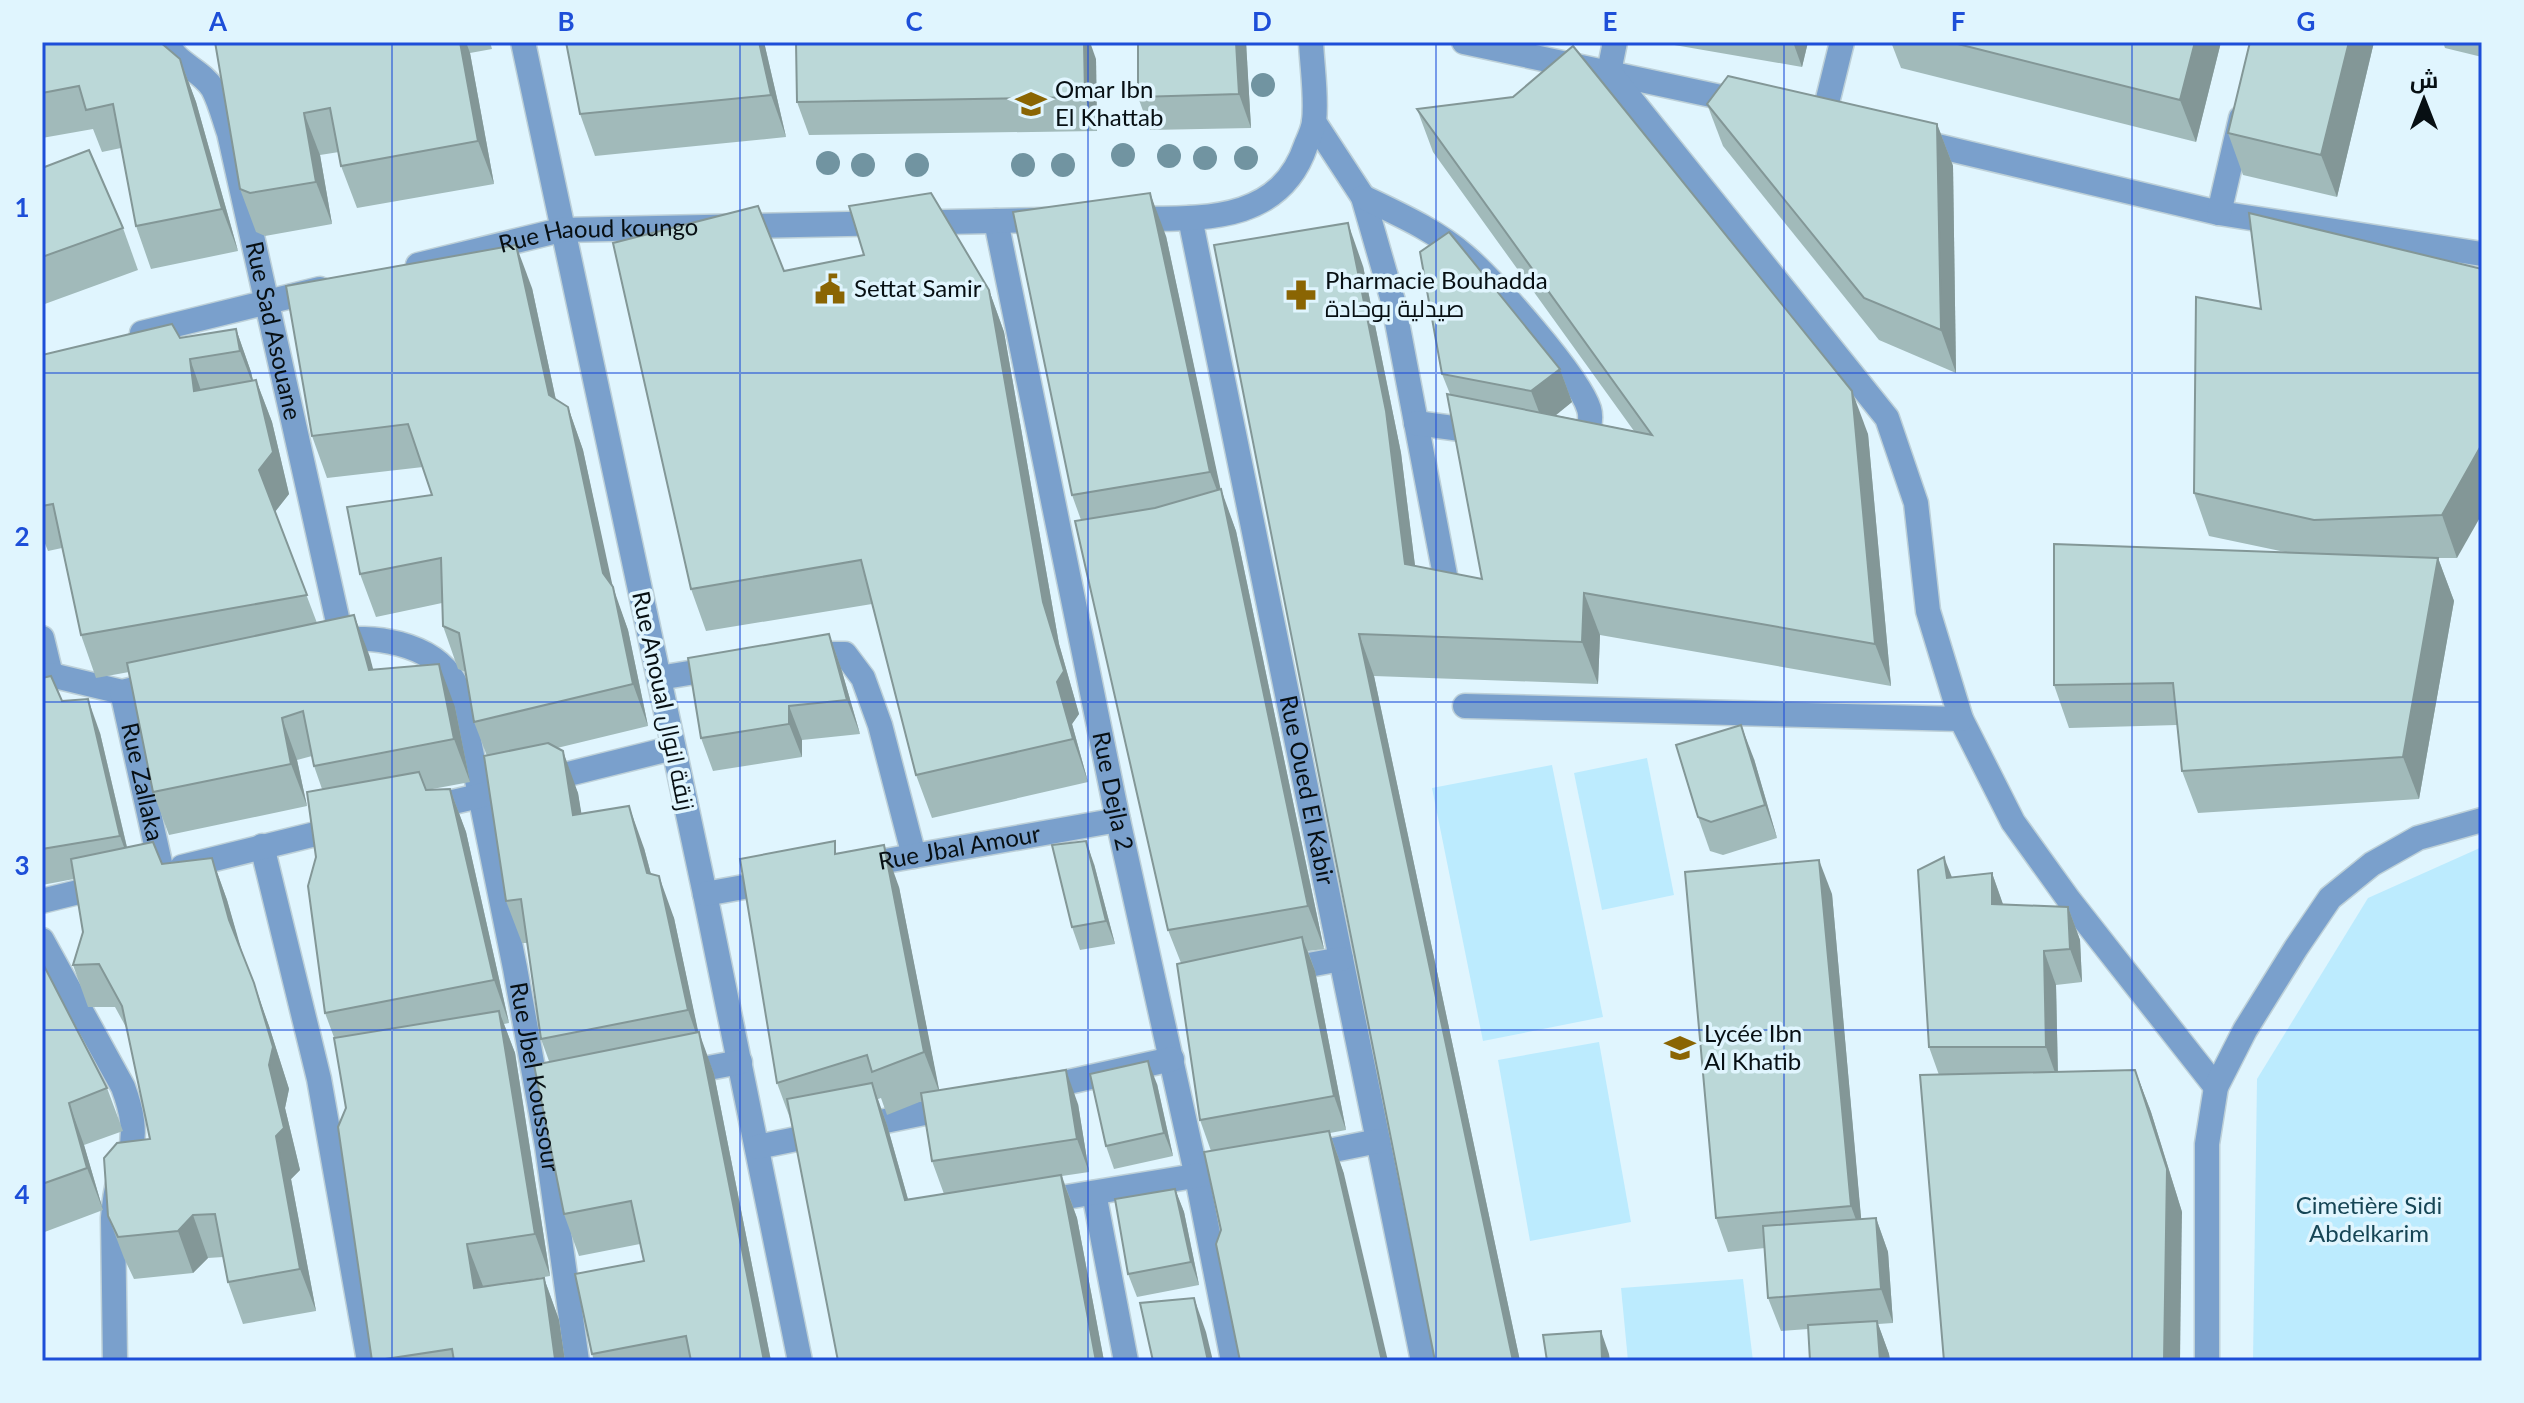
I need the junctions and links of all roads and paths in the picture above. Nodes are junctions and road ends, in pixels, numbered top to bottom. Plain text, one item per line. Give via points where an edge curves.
1 (167, 42) edge
2 (523, 42) edge
3 (1311, 42) edge
4 (1464, 42) edge
5 (1615, 42) edge
6 (1842, 42) edge
7 (1609, 72) junction
8 (2247, 89) edge
9 (1762, 106) edge
10 (1823, 119) edge
11 (1314, 122) junction
12 (1899, 137) edge
13 (1363, 197) junction
14 (2219, 213) junction
15 (1190, 218) junction
16 (1070, 220) edge
17 (1100, 220) edge
18 (996, 221) junction
19 (561, 230) junction
20 (2482, 254) edge
21 (399, 270) edge
22 (340, 284) edge
23 (266, 302) junction
24 (117, 339) edge
25 (1416, 423) junction
26 (1510, 435) edge
27 (1553, 441) edge
28 (1448, 591) edge
29 (42, 638) edge
30 (342, 640) junction
31 (312, 647) edge
32 (782, 658) edge
33 (736, 665) edge
34 (46, 676) edge
35 (191, 676) edge
36 (659, 678) junction
37 (122, 692) junction
38 (1465, 706) dead end
39 (1961, 719) junction
40 (673, 748) junction
41 (480, 796) junction
42 (402, 814) edge
43 (1118, 820) junction
44 (2482, 820) edge
45 (371, 821) edge
46 (262, 846) junction
47 (914, 856) junction
48 (839, 869) edge
49 (147, 876) junction
50 (794, 877) edge
51 (705, 894) junction
52 (42, 901) edge
53 (42, 940) edge
54 (1341, 959) junction
55 (1265, 973) edge
56 (526, 1033) junction
57 (497, 1039) edge
58 (1172, 1059) junction
59 (740, 1062) junction
60 (349, 1072) edge
61 (662, 1077) edge
62 (319, 1079) junction
63 (2216, 1087) junction
64 (1022, 1092) edge
65 (976, 1102) edge
66 (1378, 1141) junction
67 (757, 1147) junction
68 (1288, 1159) edge
69 (1242, 1168) edge
70 (1197, 1177) junction
71 (1094, 1193) junction
72 (1020, 1205) edge
73 (115, 1361) edge
74 (369, 1361) edge
75 (577, 1361) edge
76 (800, 1361) edge
77 (1126, 1361) edge
78 (1233, 1361) edge
79 (1423, 1361) edge
80 (2207, 1361) edge

1 - 23 street, Rue Sad Asouane via 213,89 229,133
2 - 19 street, Rue Anoual زنقة انوال
3 - 11 street
4 - 7 street
5 - 7 street
6 - 10 street
7 - 9 street
7 - 39 street via 1887,418 1916,503 1928,611
8 - 14 street
11 - 13 street
11 - 15 street via 1299,165 1281,190 1250,209
12 - 14 street
13 - 25 street via 1393,301
13 - 27 street via 1419,224 1464,256 1509,301 1578,386 1591,415 1585,438 1577,443
14 - 20 street
15 - 17 street
15 - 54 street, Rue Oued El Kabir via 1245,526
16 - 18 street, Rue Haoud koungo
18 - 19 street, Rue Haoud koungo
18 - 43 street, Rue Dejla 2 via 1074,558
19 - 21 street, Rue Haoud koungo
19 - 36 street, Rue Anoual زنقة انوال
22 - 23 street
23 - 24 street
23 - 30 street, Rue Sad Asouane
25 - 26 street
25 - 28 street
29 - 34 street
30 - 31 street, Rue Jbel Koussour
30 - 41 street, Rue Jbel Koussour via 394,642 418,649 439,664 454,681
32 - 47 street via 845,654 863,678
33 - 36 street
34 - 37 street
35 - 37 street
36 - 40 street, Rue Anoual زنقة انوال
37 - 49 street, Rue Zallaka
38 - 39 street
39 - 63 street via 2013,822
40 - 41 street
40 - 51 street, Rue Anoual زنقة انوال
41 - 42 street
41 - 56 street, Rue Jbel Koussour
43 - 47 street, Rue Jbal Amour
43 - 58 street, Rue Dejla 2 via 1166,992
44 - 63 street via 2418,838 2372,864 2330,898 2245,1030
45 - 46 street
46 - 49 street
46 - 62 street
47 - 48 street, Rue Jbal Amour
49 - 52 street
50 - 51 street
51 - 59 street, Rue Anoual زنقة انوال
53 - 73 street via 132,1111 129,1160 114,1199
54 - 55 street
54 - 66 street, Rue Oued El Kabir
56 - 57 street
56 - 75 street, Rue Jbel Koussour via 546,1099
58 - 64 street
58 - 70 street, Rue Dejla 2
59 - 61 street
59 - 67 street, Rue Anoual زنقة انوال
60 - 62 street
62 - 74 street
63 - 80 street via 2207,1144
65 - 67 street
66 - 68 street
66 - 79 street, Rue Oued El Kabir
67 - 76 street, Rue Anoual زنقة انوال
69 - 70 street
70 - 71 street
70 - 78 street, Rue Dejla 2
71 - 72 street
71 - 77 street

